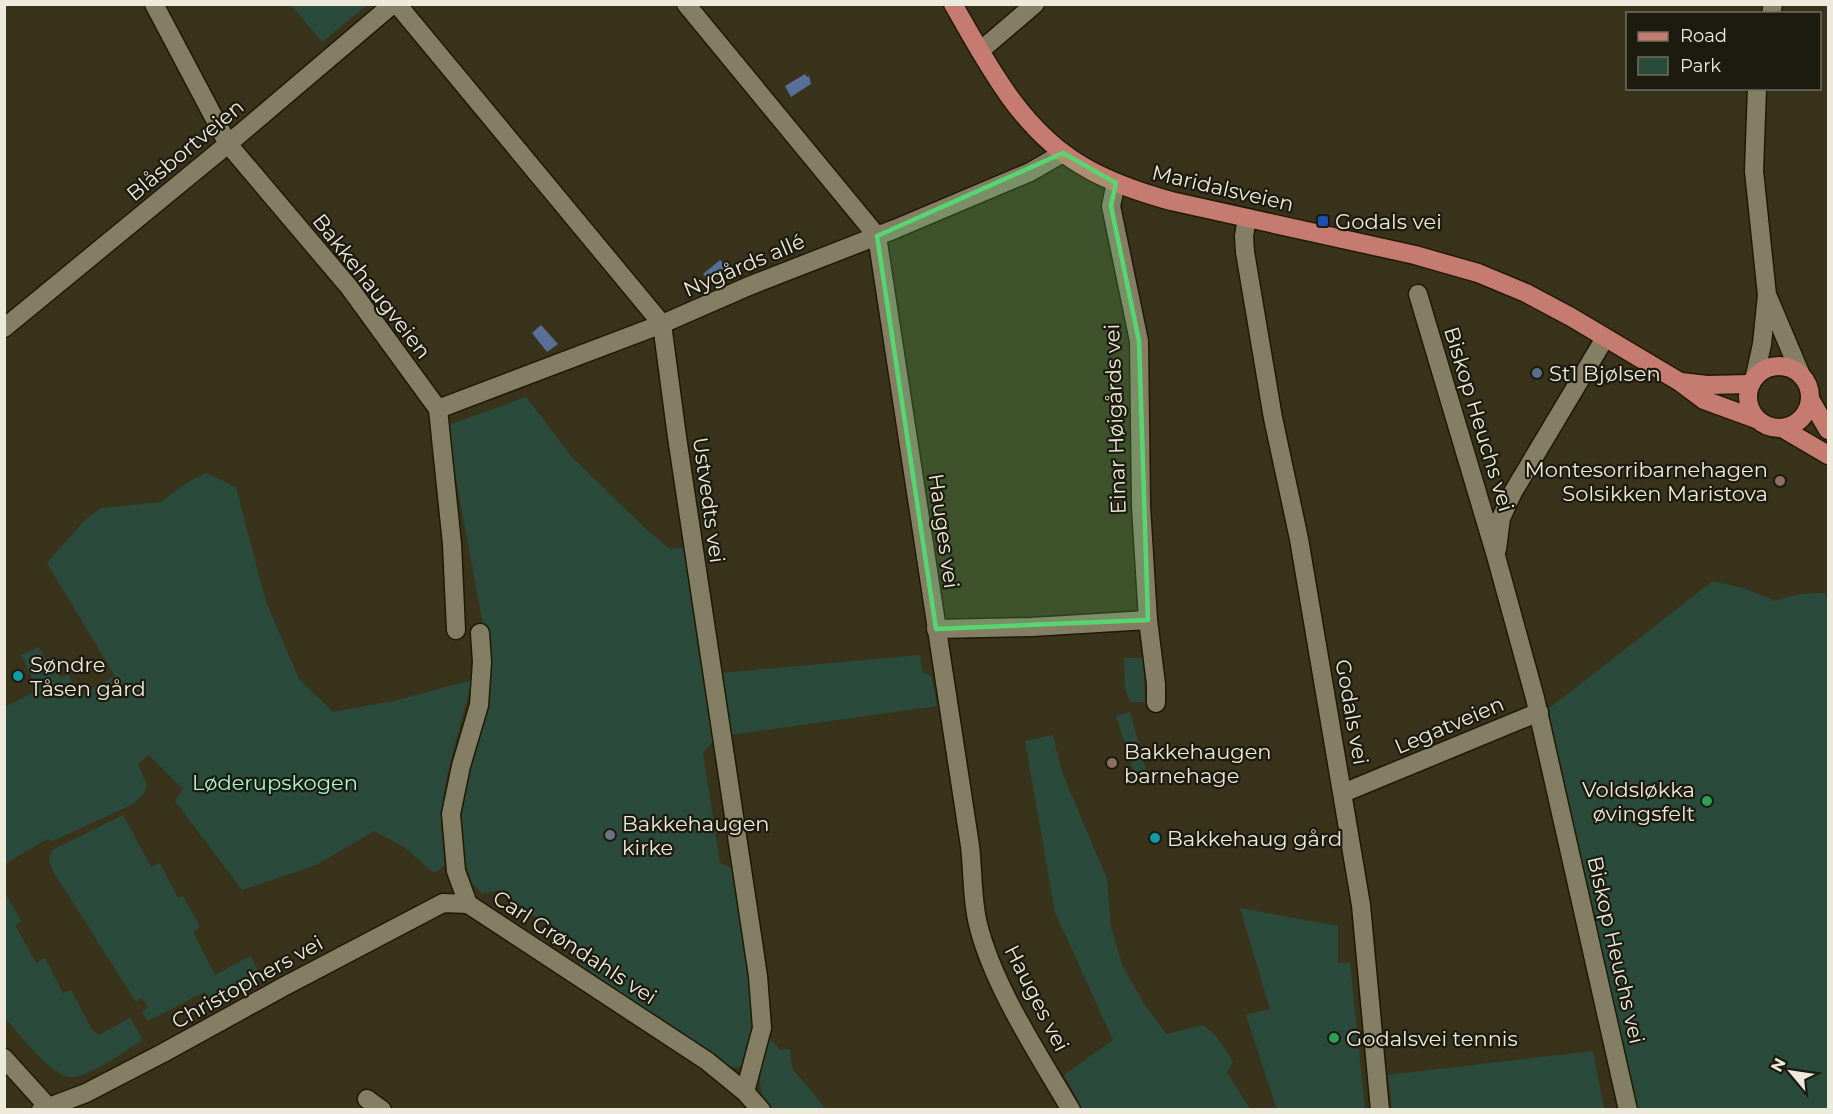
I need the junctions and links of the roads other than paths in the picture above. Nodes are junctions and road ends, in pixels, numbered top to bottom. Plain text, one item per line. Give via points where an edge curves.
1 (154, 4) edge
2 (395, 4) edge
3 (686, 4) edge
4 (953, 4) edge
5 (1035, 4) edge
6 (980, 51) junction
7 (1757, 90) edge
8 (228, 144) junction
9 (1063, 153) junction
10 (1116, 183) junction
11 (1247, 218) junction
12 (877, 236) junction
13 (1418, 294) dead end
14 (1767, 296) junction
15 (662, 324) junction
16 (4, 328) edge
17 (1605, 338) junction
18 (1801, 375) junction
19 (1753, 380) junction
20 (1680, 381) junction
21 (1810, 399) junction
22 (438, 409) junction
23 (1756, 419) junction
24 (1782, 428) junction
25 (1828, 430) edge
26 (1828, 455) edge
27 (1496, 556) junction
28 (1148, 620) junction
29 (936, 629) junction
30 (456, 630) dead end
31 (480, 633) dead end
32 (1156, 703) dead end
33 (1539, 712) junction
34 (1343, 793) junction
35 (468, 904) junction
36 (4, 1058) edge
37 (745, 1092) junction
38 (47, 1109) edge
39 (761, 1110) edge
40 (1071, 1110) edge
41 (1380, 1110) edge
42 (1628, 1110) edge

1 - 8 street, Bakkehaugveien
2 - 8 street, Blåsbortveien
2 - 15 street
3 - 12 street
4 - 6 main road, Maridalsveien
5 - 6 street
6 - 9 main road, Maridalsveien via 1032,125
7 - 14 street via 1754,171
8 - 16 street, Blåsbortveien
8 - 22 street, Bakkehaugveien via 349,287
9 - 10 main road, Maridalsveien
9 - 12 street, Nygårds allé via 1030,172
10 - 11 main road, Maridalsveien via 1171,201
10 - 28 street, Einar Høigårds vei via 1111,206 1139,341 1141,506
11 - 17 main road, Maridalsveien via 1478,273 1526,293
11 - 34 street, Godals vei via 1245,252
12 - 15 street, Nygårds allé
12 - 29 street, Hauges vei
13 - 27 street, Biskop Heuchs vei
14 - 18 street
14 - 19 street
15 - 22 street, Nygårds allé
15 - 37 street, Ustvedts vei via 758,976 762,1028
17 - 20 main road, Maridalsveien
17 - 27 street, Biskop Heuchs vei via 1513,492 1502,518
18 - 19 main road via 1778,366 1770,367
18 - 21 main road
19 - 20 main road, Maridalsveien via 1707,385
19 - 23 main road via 1748,402
20 - 23 main road, Maridalsveien via 1704,400
21 - 24 main road via 1801,419
21 - 25 main road
22 - 30 street
23 - 24 main road via 1768,427
24 - 26 main road
27 - 33 street, Biskop Heuchs vei
28 - 29 street
28 - 32 street, Einar Høigårds vei
29 - 40 street, Hauges vei via 970,846 978,924 994,969 1026,1034
31 - 35 street, Carl Grøndahls vei via 479,705 461,765 452,814 456,871
33 - 34 street, Legatveien
33 - 42 street, Biskop Heuchs vei
34 - 41 street, Godals vei via 1361,905
35 - 37 street, Carl Grøndahls vei via 707,1061
35 - 38 street, Christophers vei via 443,903 163,1053
36 - 38 street
37 - 39 street, Carl Grøndahls vei

